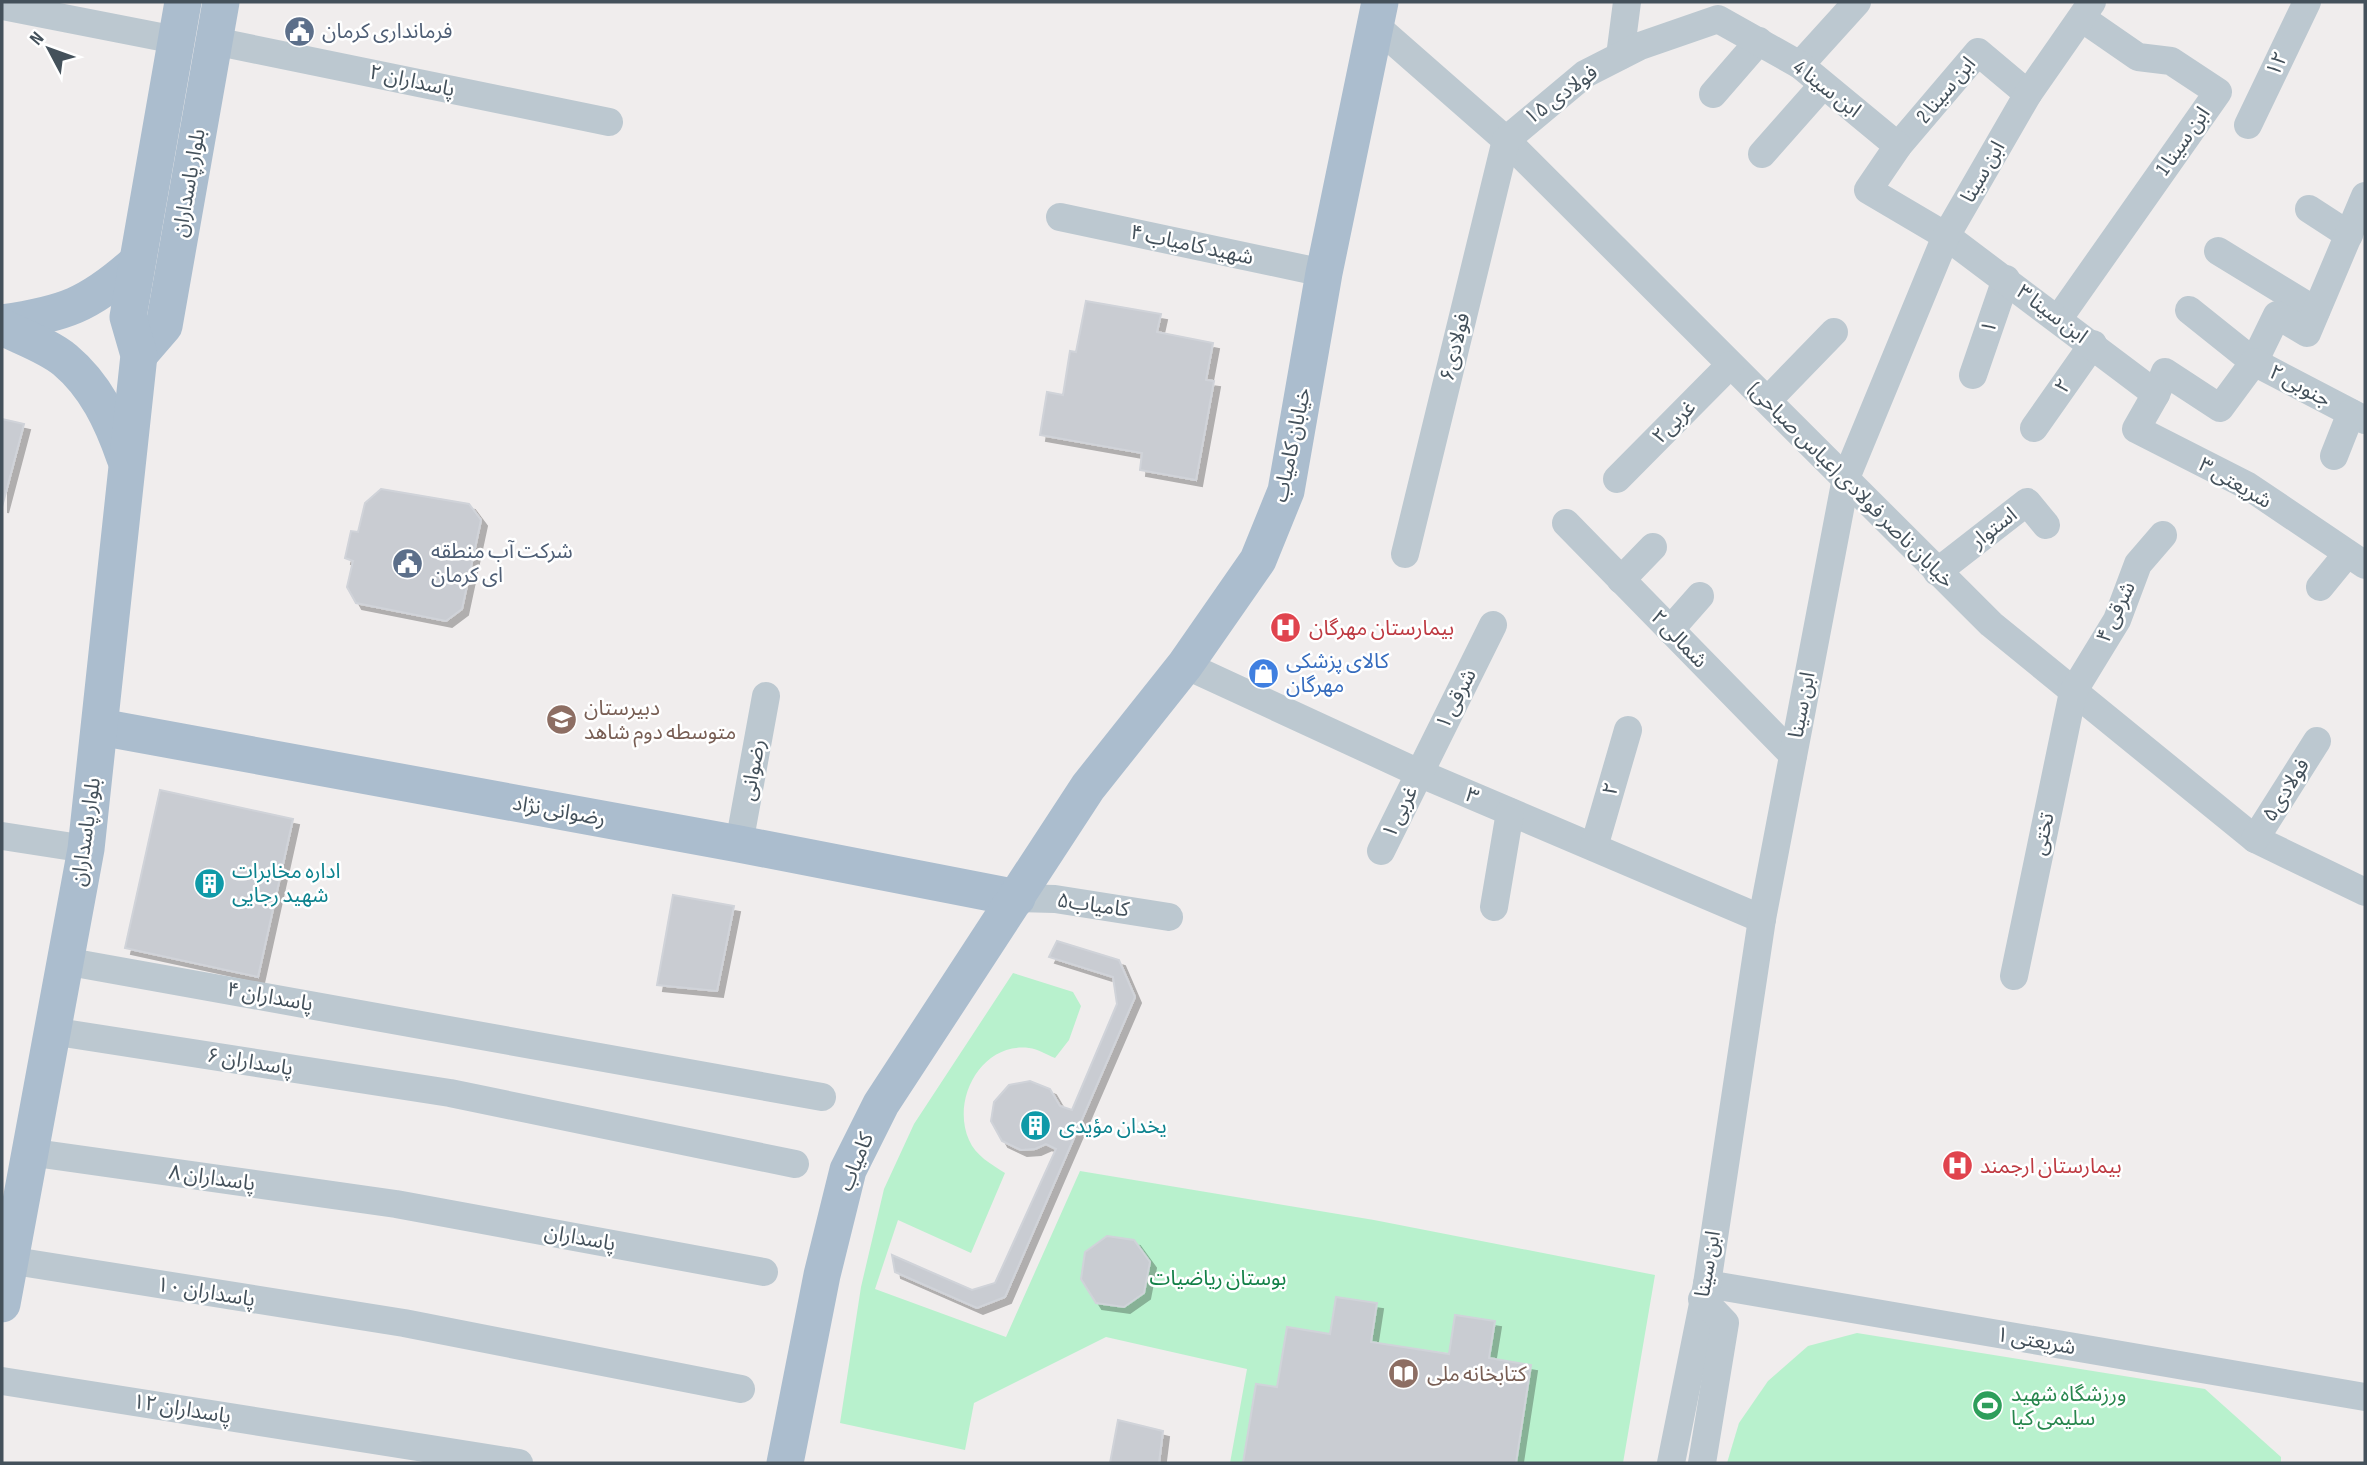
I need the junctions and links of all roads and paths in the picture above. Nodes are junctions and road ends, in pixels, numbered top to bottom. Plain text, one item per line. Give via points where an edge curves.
1 (183, 2) edge
2 (221, 2) edge
3 (1627, 2) edge
4 (1857, 2) edge
5 (2306, 2) edge
6 (2, 6) edge
7 (2087, 10) edge
8 (1378, 14) edge
9 (176, 40) junction
10 (214, 41) junction
11 (1759, 41) junction
12 (1620, 56) junction
13 (1800, 65) junction
14 (1823, 85) junction
15 (1713, 94) dead end
16 (2028, 94) junction
17 (609, 122) dead end
18 (2248, 125) dead end
19 (1506, 139) junction
20 (1898, 146) junction
21 (1762, 155) dead end
22 (2365, 196) edge
23 (2309, 209) dead end
24 (1060, 217) dead end
25 (2349, 235) junction
26 (1947, 236) junction
27 (2218, 251) dead end
28 (136, 264) junction
29 (1324, 273) junction
30 (2006, 279) junction
31 (2189, 310) dead end
32 (2316, 311) junction
33 (2059, 318) junction
34 (2, 325) edge
35 (1834, 332) dead end
36 (2093, 344) junction
37 (139, 355) junction
38 (2254, 362) junction
39 (1731, 365) junction
40 (1973, 374) dead end
41 (2156, 394) junction
42 (1768, 400) junction
43 (2358, 417) edge
44 (2034, 428) dead end
45 (2334, 456) dead end
46 (127, 464) junction
47 (1846, 478) junction
48 (1617, 479) dead end
49 (1566, 523) dead end
50 (2046, 525) dead end
51 (2163, 535) dead end
52 (1653, 547) dead end
53 (1405, 554) dead end
54 (2356, 560) edge
55 (1937, 572) junction
56 (1621, 580) junction
57 (2320, 587) dead end
58 (1700, 596) dead end
59 (1493, 625) dead end
60 (1670, 629) junction
61 (1185, 665) junction
62 (2073, 692) junction
63 (766, 696) dead end
64 (100, 727) junction
65 (1628, 730) dead end
66 (2317, 740) dead end
67 (1793, 755) junction
68 (1419, 773) junction
69 (1510, 812) junction
70 (2, 836) edge
71 (2255, 839) junction
72 (739, 844) junction
73 (1594, 847) junction
74 (86, 849) junction
75 (1381, 851) dead end
76 (2365, 892) edge
77 (1017, 898) junction
78 (1494, 907) dead end
79 (1169, 917) dead end
80 (1762, 919) junction
81 (64, 961) junction
82 (2014, 976) dead end
83 (51, 1031) junction
84 (822, 1097) dead end
85 (29, 1152) junction
86 (795, 1164) dead end
87 (396, 1205) joint
88 (5, 1263) edge
89 (764, 1272) dead end
90 (1704, 1292) junction
91 (2, 1304) edge
92 (2, 1381) edge
93 (741, 1389) dead end
94 (2365, 1397) edge
95 (519, 1463) edge
96 (785, 1463) edge
97 (1671, 1463) edge
98 (1702, 1463) edge

1 - 9 main road, بلوار پاسداران
2 - 10 main road, بلوار پاسداران
3 - 12 street
4 - 13 street
5 - 18 street, ۱۲
6 - 9 street
7 - 16 street, ابن سینا
7 - 33 street, ابن سینا 1 via 2138,57 2171,61 2218,92
8 - 19 street, خیابان ناصر فولادی (عباس صباحی)
8 - 29 main road, خیابان کامیاب
9 - 28 main road, بلوار پاسداران
10 - 17 street, پاسداران ۲
10 - 37 main road, بلوار پاسداران via 164,326
11 - 12 street, ابن سینا 4 via 1718,19
11 - 13 street, ابن سینا 4
11 - 15 street
12 - 19 street, فولادی ۱۵ via 1585,74
13 - 14 street, ابن سینا 4
14 - 20 street, ابن سینا 4
14 - 21 street
16 - 20 street, ابن سینا 2 via 1978,52
16 - 26 street, ابن سینا
19 - 39 street, خیابان ناصر فولادی (عباس صباحی)
19 - 53 street, فولادی۶
20 - 26 street via 1868,190
22 - 25 street
23 - 25 street
24 - 29 street, شهید کامیاب ۴
25 - 32 street
26 - 30 street, ابن سینا ۳
26 - 47 street, ابن سینا
27 - 32 street
28 - 34 main road via 76,308
28 - 37 main road, بلوار پاسداران via 128,317
29 - 61 main road, خیابان کامیاب via 1286,491 1258,560
30 - 33 street, ابن سینا ۳
30 - 40 street, ۱
31 - 38 street
32 - 38 street via 2307,333 2277,315
33 - 36 street, ابن سینا ۳
34 - 46 main road via 64,359 90,387 110,416
35 - 42 street
36 - 41 street, ابن سینا ۳
36 - 44 street, ۲
37 - 46 main road, بلوار پاسداران
38 - 41 street, ۲ جنوبی via 2220,408 2165,372
38 - 43 street, ۲ جنوبی
39 - 42 street, خیابان ناصر فولادی (عباس صباحی)
39 - 48 street, غربی۲
41 - 54 street, شریعتی ۳ via 2136,429 2248,486
42 - 47 street, خیابان ناصر فولادی (عباس صباحی)
43 - 45 street
46 - 64 main road, بلوار پاسداران
47 - 55 street, خیابان ناصر فولادی (عباس صباحی)
47 - 67 street, ابن سینا
49 - 56 street, ۲ شمالی
50 - 55 street, استوار via 2027,502
51 - 62 street, ۴ شرقی via 2138,564 2117,620
52 - 56 street
54 - 57 street
55 - 62 street, خیابان ناصر فولادی (عباس صباحی)
56 - 60 street, ۲ شمالی
58 - 60 street
59 - 68 street, ۱ شرقی
60 - 67 street, ۲ شمالی
61 - 68 street, ۳
61 - 77 main road, خیابان کامیاب via 1088,787
62 - 71 street, خیابان ناصر فولادی (عباس صباحی)
62 - 82 street, تختی
63 - 72 street, رضوانی
64 - 72 main road, رضوانی نژاد
64 - 74 main road, بلوار پاسداران
65 - 73 street, ۲
66 - 71 street, فولادی۵
67 - 80 street, ابن سینا
68 - 69 street, ۳
68 - 75 street, ۱ غربی
69 - 73 street, ۳
69 - 78 street
70 - 74 street
71 - 76 street, خیابان ناصر فولادی (عباس صباحی)
72 - 77 main road, رضوانی نژاد
73 - 80 street, ۳
74 - 81 main road, بلوار پاسداران
77 - 79 street, کامیاب۵ via 1055,899
77 - 96 main road, کامیاب via 881,1104 848,1170
80 - 90 street, ابن سینا
81 - 83 main road, بلوار پاسداران
81 - 84 street, پاسداران ۴
83 - 85 main road, بلوار پاسداران
83 - 86 street, پاسداران ۶ via 450,1093
85 - 87 street, پاسداران ۸
85 - 88 main road, بلوار پاسداران
87 - 89 street, پاسداران
88 - 91 main road, بلوار پاسداران
88 - 93 street, پاسداران ۱۰ via 404,1323
90 - 94 street, شریعتی ۱
90 - 97 street, ابن سینا
90 - 98 street via 1725,1323
92 - 95 street, پاسداران ۱۲

